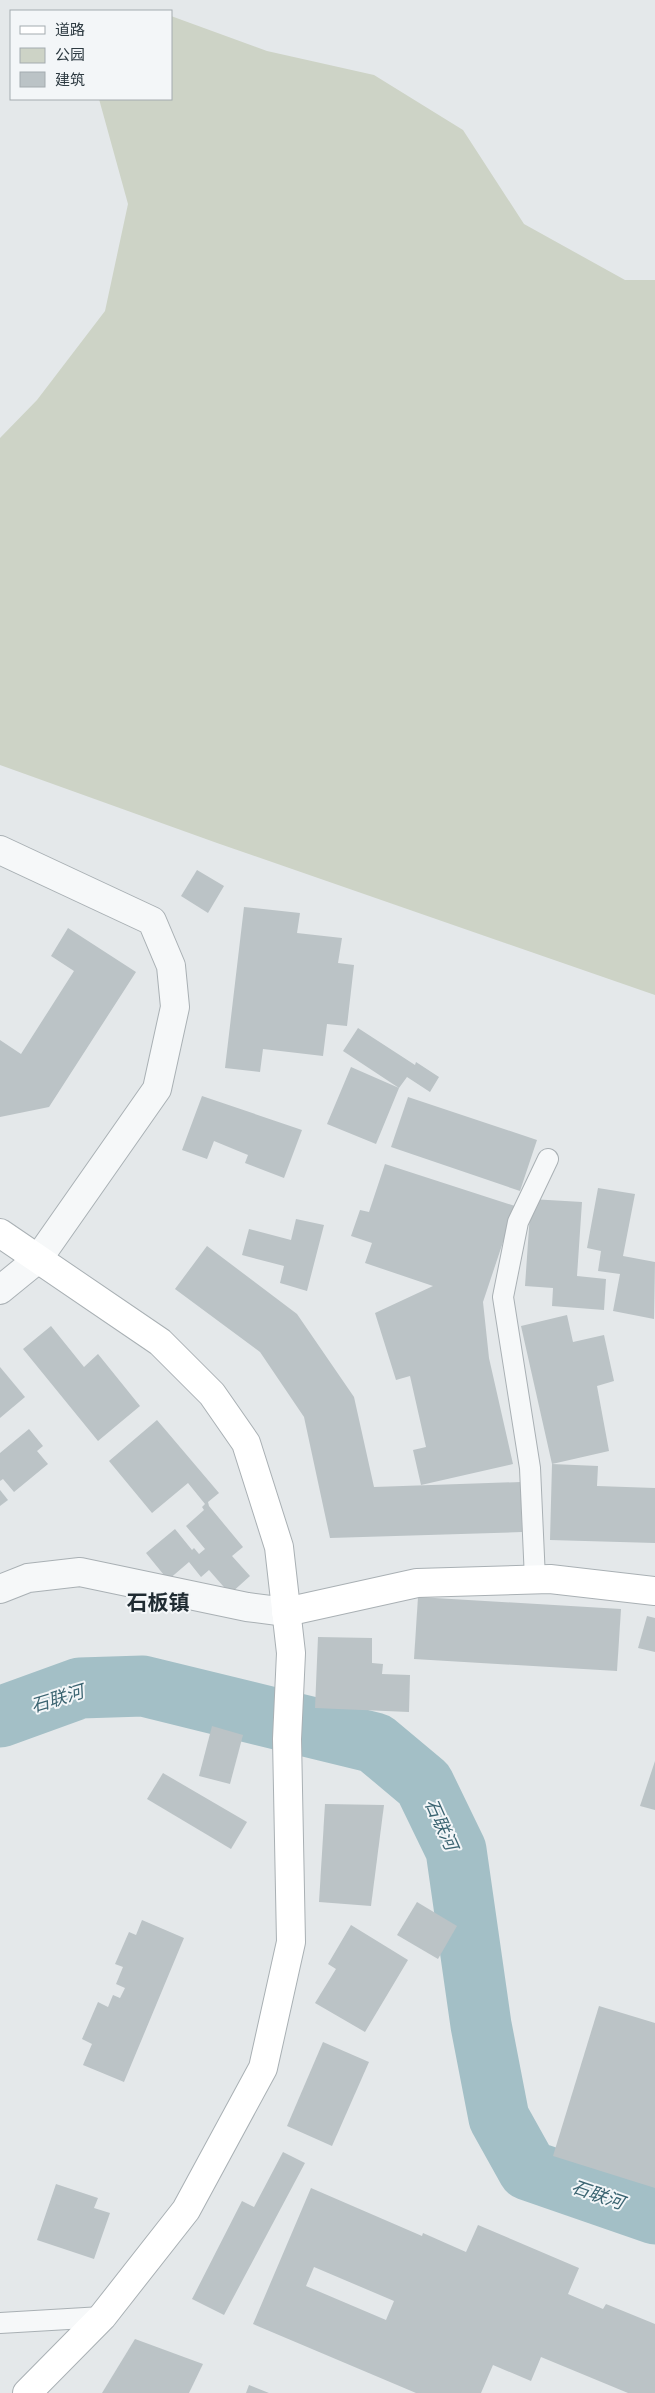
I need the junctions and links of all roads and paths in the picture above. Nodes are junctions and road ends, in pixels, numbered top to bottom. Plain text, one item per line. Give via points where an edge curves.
1 (0, 850) edge
2 (548, 1159) dead end
3 (0, 1233) edge
4 (38, 1259) junction
5 (0, 1290) edge
6 (535, 1579) junction
7 (0, 1589) edge
8 (655, 1591) edge
9 (286, 1612) junction
10 (102, 2317) junction
11 (0, 2323) edge
12 (27, 2393) edge

1 - 4 street via 152,921 171,966 174,1007 157,1089
2 - 6 lane via 518,1222 503,1297 530,1468
3 - 4 street
4 - 5 street
4 - 9 street via 160,1342 212,1394 246,1443 279,1547
6 - 8 street
6 - 9 street via 417,1583
7 - 9 street via 28,1578 80,1572 247,1607
9 - 10 street via 291,1653 287,1739 291,1942 263,2068 186,2210
10 - 11 lane
10 - 12 street

